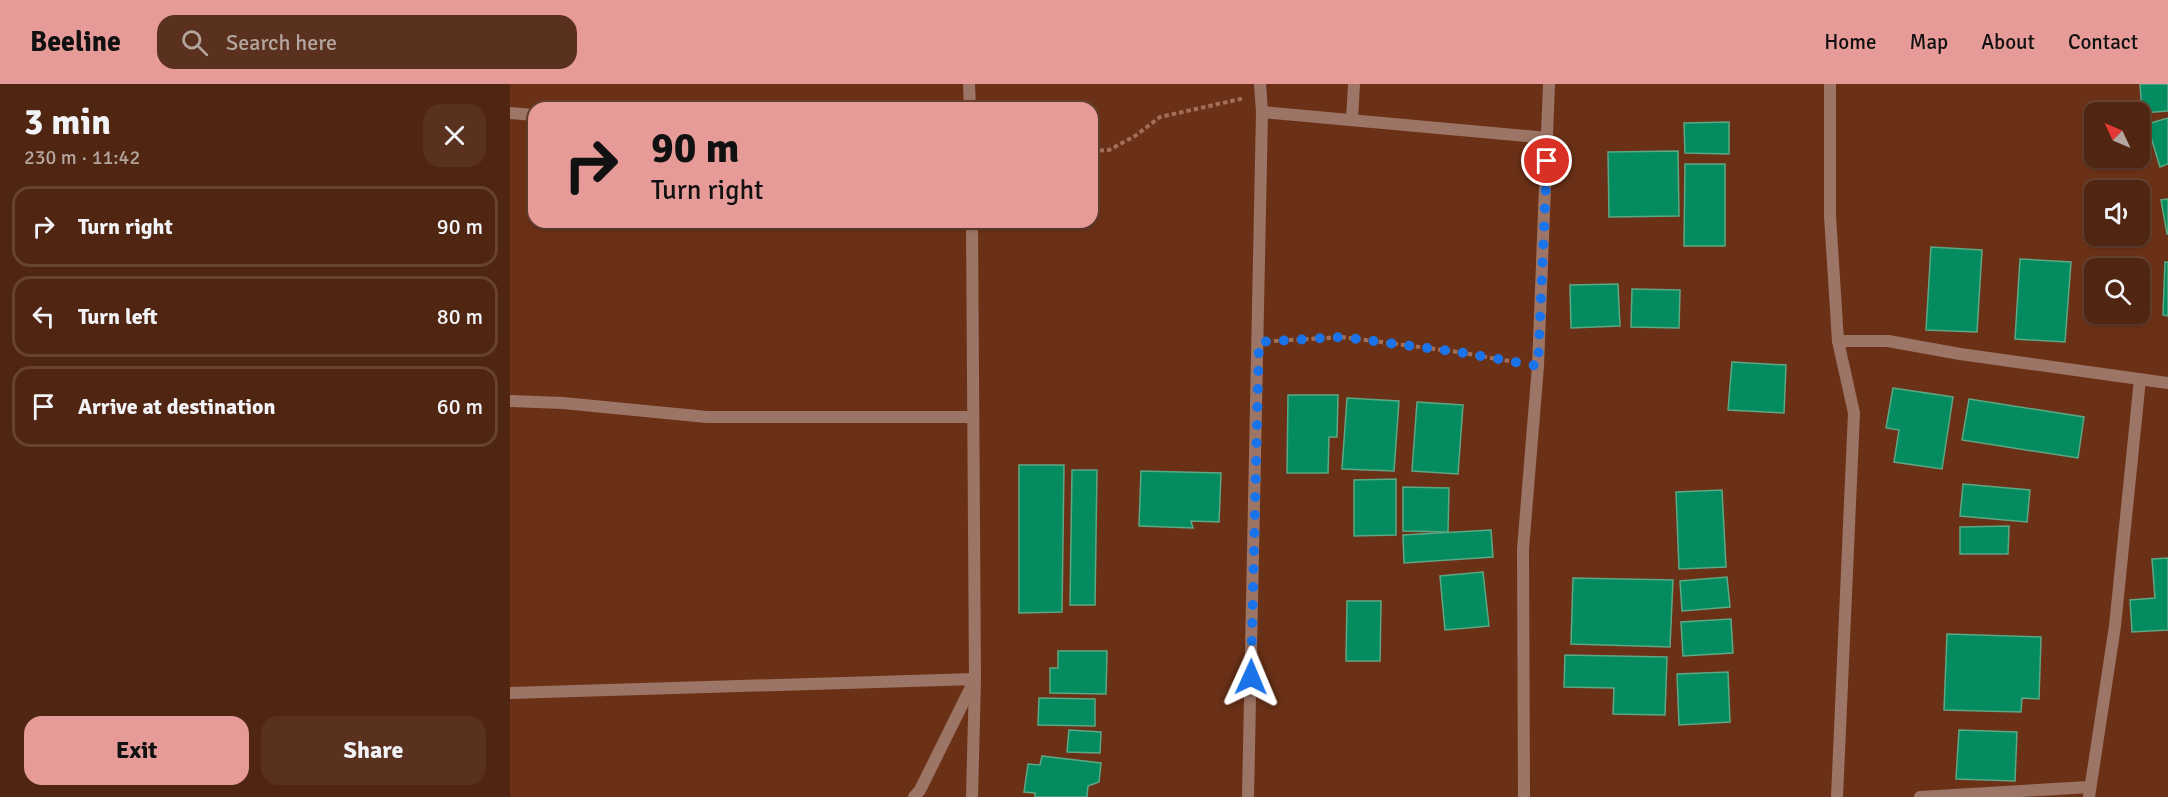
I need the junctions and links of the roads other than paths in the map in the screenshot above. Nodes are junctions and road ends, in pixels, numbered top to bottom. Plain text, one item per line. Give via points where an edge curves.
1 (969, 84) edge
2 (1354, 84) edge
3 (1549, 84) edge
4 (1830, 84) edge
5 (1260, 89) edge
6 (970, 102) edge
7 (1262, 112) junction
8 (510, 113) edge
9 (528, 114) edge
10 (1352, 120) junction
11 (1548, 138) junction
12 (972, 228) edge
13 (1838, 341) junction
14 (2140, 379) junction
15 (2168, 383) edge
16 (510, 401) edge
17 (973, 417) junction
18 (975, 679) junction
19 (510, 693) edge
20 (2089, 792) edge
21 (914, 797) edge
22 (972, 797) edge
23 (1248, 797) edge
24 (1524, 797) edge
25 (1837, 797) edge
26 (1920, 797) edge

1 - 6 street
2 - 10 street
3 - 11 street
4 - 13 street via 1830,216
5 - 7 street
7 - 10 street
7 - 23 street
8 - 9 street
10 - 11 street
11 - 24 street via 1538,366 1523,549
12 - 17 street
13 - 14 street via 1888,341
13 - 25 street via 1854,413
14 - 15 street
14 - 20 street via 2115,627
16 - 17 street via 707,417
17 - 18 street
18 - 19 street
18 - 21 street
18 - 22 street
20 - 26 street

